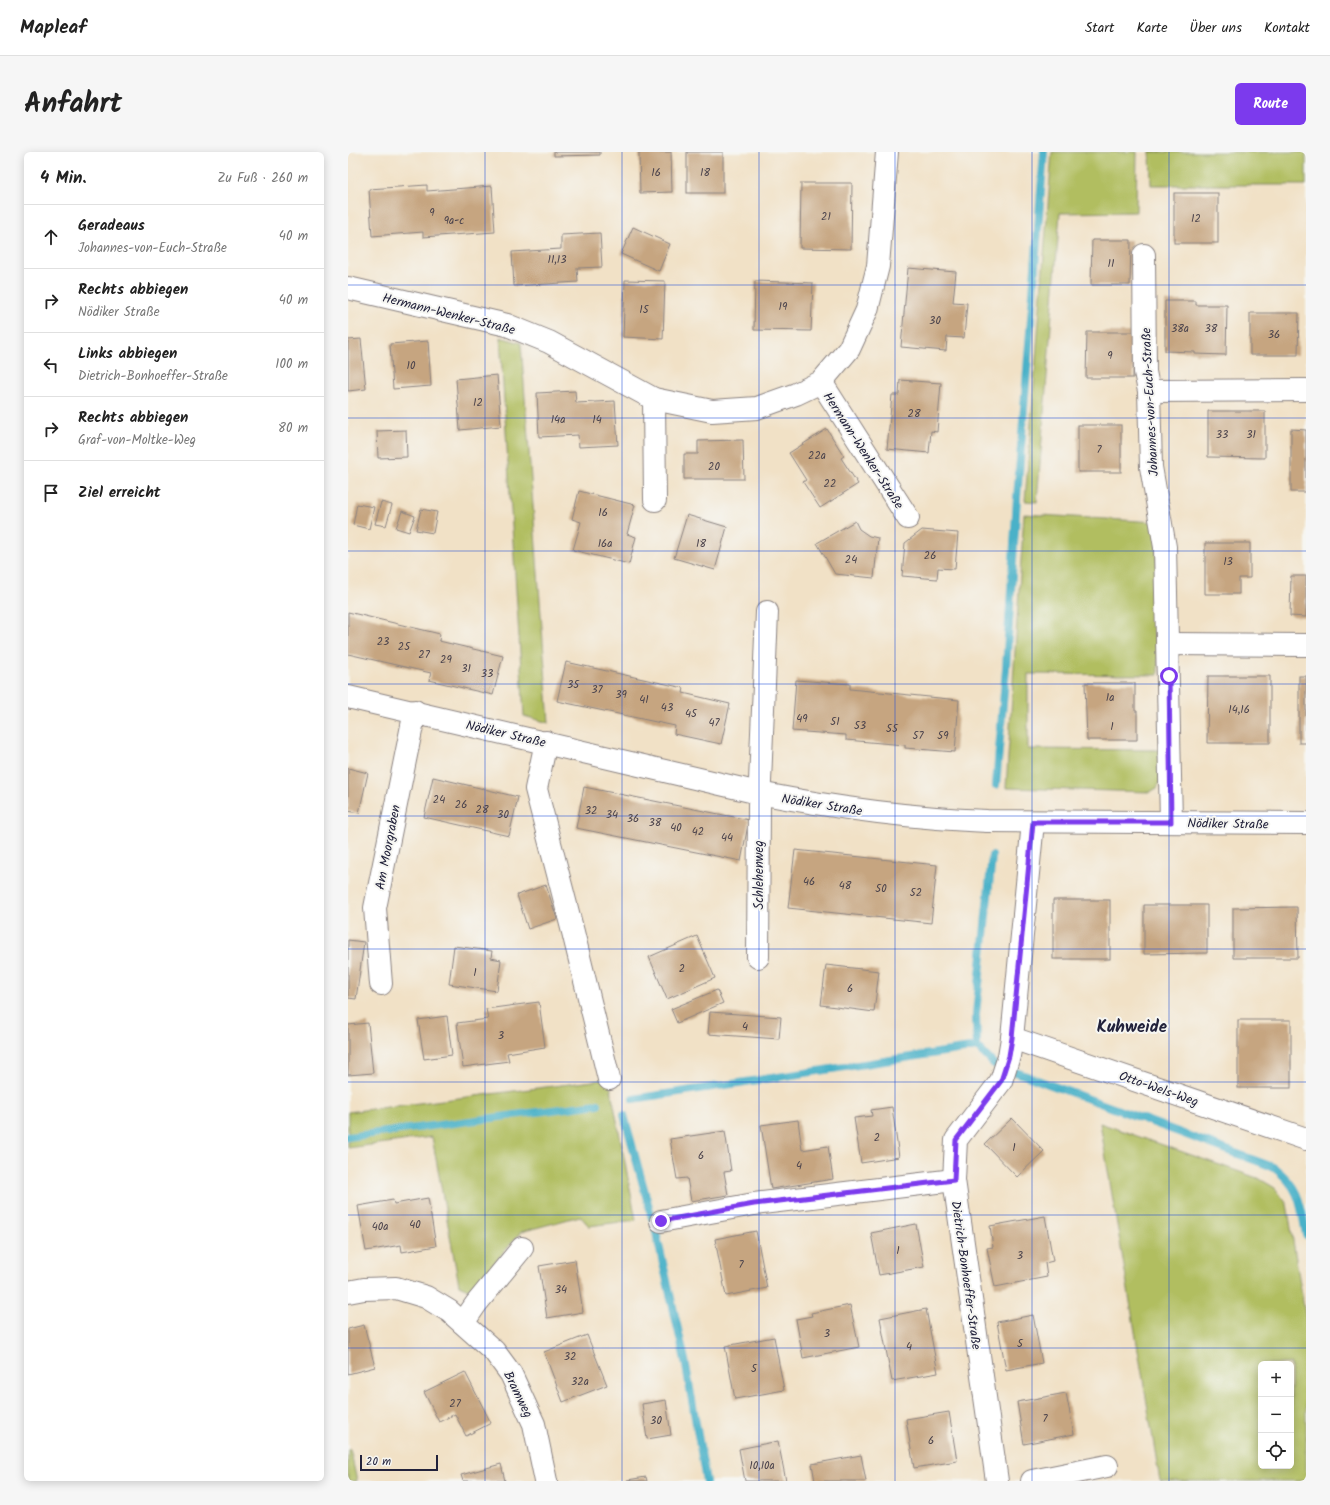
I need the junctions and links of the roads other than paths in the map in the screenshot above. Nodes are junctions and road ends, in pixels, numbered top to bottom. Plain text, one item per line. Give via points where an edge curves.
1 (887, 152) edge
2 (1144, 255) dead end
3 (348, 288) edge
4 (820, 382) junction
5 (1306, 390) edge
6 (1149, 391) junction
7 (654, 399) junction
8 (654, 500) dead end
9 (908, 518) dead end
10 (767, 612) dead end
11 (1168, 644) junction
12 (1306, 645) edge
13 (348, 697) edge
14 (415, 711) junction
15 (546, 742) junction
16 (759, 793) junction
17 (1033, 822) junction
18 (1171, 822) junction
19 (1306, 823) edge
20 (758, 957) dead end
21 (382, 984) dead end
22 (1011, 1047) junction
23 (609, 1079) dead end
24 (1306, 1138) edge
25 (954, 1180) junction
26 (661, 1221) dead end
27 (522, 1248) dead end
28 (348, 1292) edge
29 (463, 1324) junction
30 (1107, 1466) dead end
31 (546, 1481) edge
32 (997, 1481) edge
33 (1032, 1481) edge

1 - 4 street, Hermann-Wenker-Straße via 878,266 867,310 849,349
2 - 6 street, Johannes-von-Euch-Straße via 1145,372
3 - 7 street, Hermann-Wenker-Straße via 507,325 549,342
4 - 7 street, Hermann-Wenker-Straße via 757,408 712,410
4 - 9 street, Hermann-Wenker-Straße
5 - 6 street
6 - 11 street, Johannes-von-Euch-Straße via 1151,467 1165,547
7 - 8 street
10 - 16 street, Schlehenweg
11 - 12 street
11 - 18 street, Johannes-von-Euch-Straße
13 - 14 street, Nödiker Straße
14 - 15 street, Nödiker Straße
14 - 21 street, Am Moorgraben via 375,908
15 - 16 street, Nödiker Straße
15 - 23 street via 536,789
16 - 17 street, Nödiker Straße via 808,803 943,819
16 - 20 street, Schlehenweg
17 - 18 street, Nödiker Straße
17 - 22 street, Dietrich-Bonhoeffer-Straße
18 - 19 street, Nödiker Straße
22 - 24 street, Otto-Wels-Weg
22 - 25 street, Dietrich-Bonhoeffer-Straße via 1001,1081 956,1140
25 - 26 street via 754,1204
25 - 32 street, Dietrich-Bonhoeffer-Straße
27 - 29 street
28 - 29 street, Bramweg via 396,1288 426,1297 449,1311
29 - 31 street, Bramweg via 494,1351 511,1374 534,1424
30 - 33 street

